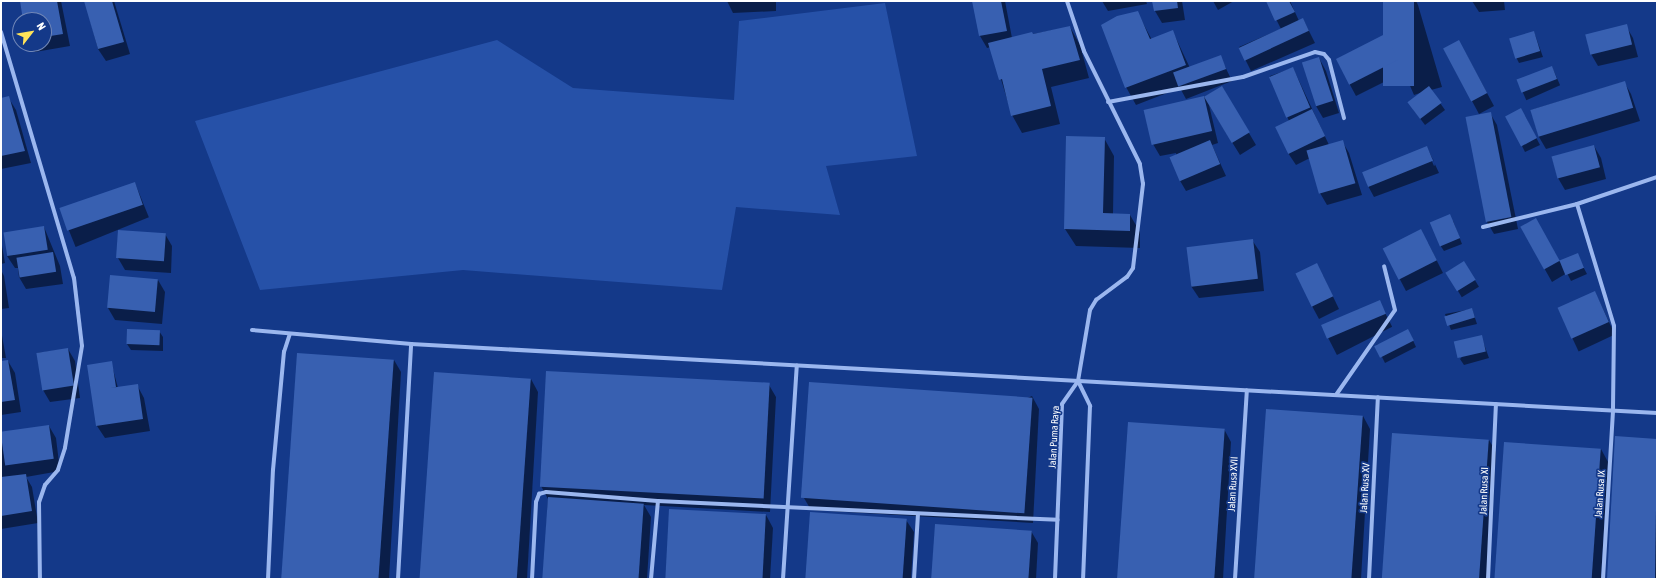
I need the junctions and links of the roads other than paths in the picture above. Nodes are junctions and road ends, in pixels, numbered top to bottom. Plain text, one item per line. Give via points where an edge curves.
1 (1067, 1) edge
2 (1, 32) edge
3 (1108, 102) junction
4 (1344, 118) dead end
5 (1657, 177) edge
6 (1577, 204) junction
7 (1483, 227) dead end
8 (1384, 266) dead end
9 (252, 330) dead end
10 (290, 334) junction
11 (411, 344) junction
12 (797, 365) junction
13 (1078, 381) junction
14 (1247, 390) junction
15 (1336, 395) junction
16 (1378, 398) junction
17 (1496, 404) junction
18 (1613, 411) junction
19 (1657, 413) edge
20 (658, 501) junction
21 (787, 507) junction
22 (918, 514) junction
23 (1058, 520) junction
24 (40, 579) edge
25 (268, 579) edge
26 (398, 579) edge
27 (532, 579) edge
28 (651, 579) edge
29 (783, 579) edge
30 (914, 579) edge
31 (1055, 579) edge
32 (1083, 579) edge
33 (1235, 579) edge
34 (1369, 579) edge
35 (1488, 579) edge
36 (1603, 579) edge

1 - 3 street via 1084,51
2 - 24 street via 74,278 82,346 65,448 58,470 45,484 39,502
3 - 4 street via 1236,78 1315,52 1324,54 1329,60
3 - 13 street via 1140,164 1144,184 1133,268 1127,277 1096,300 1090,310
5 - 6 street
6 - 7 street
6 - 18 street, Jalan Rusa IX via 1614,326
8 - 15 street via 1395,310
9 - 10 street
10 - 11 street
10 - 25 street via 284,352 274,462
11 - 12 street
11 - 26 street
12 - 13 street
12 - 21 street
13 - 14 street
13 - 23 street, Jalan Puma Raya via 1062,404
13 - 32 street via 1090,406
14 - 15 street
14 - 33 street, Jalan Rusa XVII
15 - 16 street
16 - 17 street
16 - 34 street, Jalan Rusa XV
17 - 18 street
17 - 35 street, Jalan Rusa XI
18 - 19 street
18 - 36 street, Jalan Rusa IX
20 - 21 street
20 - 27 street via 539,494 536,502
20 - 28 street
21 - 22 street
21 - 29 street
22 - 23 street
22 - 30 street
23 - 31 street, Jalan Puma Raya

